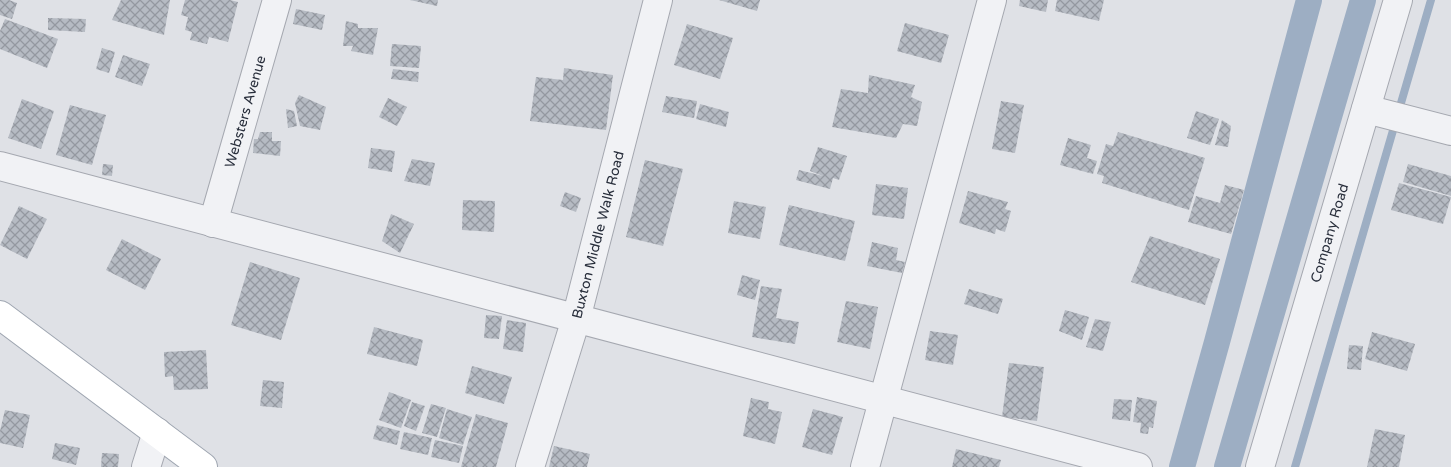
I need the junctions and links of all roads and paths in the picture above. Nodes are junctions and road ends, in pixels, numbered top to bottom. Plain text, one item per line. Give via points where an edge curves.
1 (277, 0) edge
2 (658, 0) edge
3 (992, 0) edge
4 (1398, 0) edge
5 (1366, 109) junction
6 (1451, 131) edge
7 (0, 166) edge
8 (213, 223) junction
9 (0, 315) edge
10 (576, 319) junction
11 (883, 400) junction
12 (157, 432) junction
13 (146, 467) edge
14 (203, 467) edge
15 (530, 467) edge
16 (865, 467) edge
17 (1138, 467) edge
18 (1260, 467) edge

1 - 8 street, Websters Avenue
2 - 10 street, Buxton Middle Walk Road
3 - 11 street
4 - 5 street, Company Road
5 - 6 street
5 - 18 street, Company Road
7 - 8 street
8 - 10 street
9 - 12 main road
10 - 11 street
10 - 15 street, Buxton Middle Walk Road
11 - 16 street
11 - 17 street
12 - 13 street
12 - 14 main road

